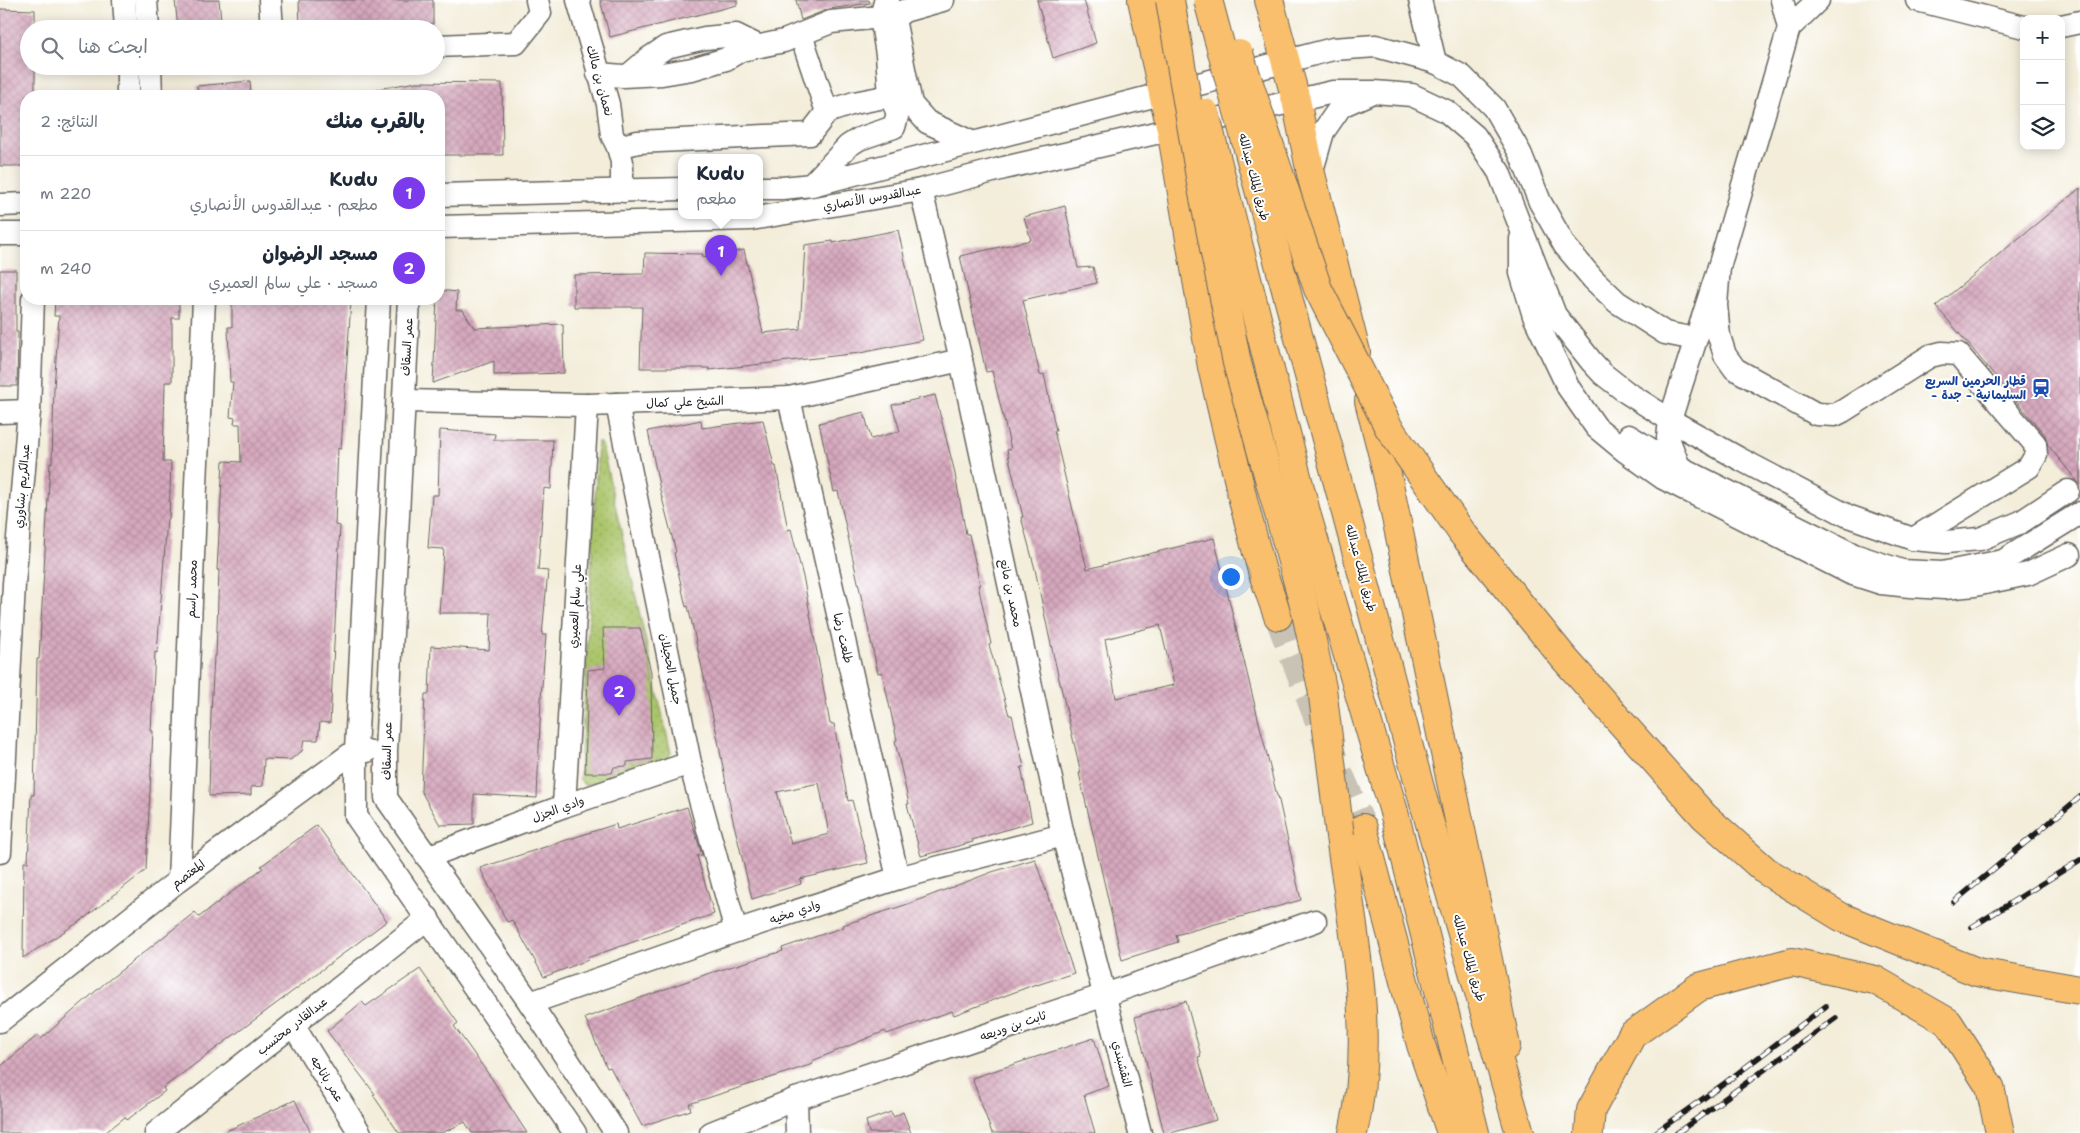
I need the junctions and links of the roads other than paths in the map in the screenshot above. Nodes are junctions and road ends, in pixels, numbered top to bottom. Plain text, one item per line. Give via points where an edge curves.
1 (124, 0) edge
2 (146, 0) edge
3 (270, 0) edge
4 (537, 0) edge
5 (578, 0) edge
6 (943, 0) edge
7 (1142, 0) edge
8 (1170, 0) edge
9 (1177, 0) edge
10 (1208, 0) edge
11 (1221, 0) edge
12 (1269, 0) edge
13 (1420, 0) edge
14 (1782, 0) edge
15 (1818, 0) edge
16 (1917, 0) edge
17 (884, 9) edge
18 (125, 20) edge
19 (147, 20) edge
20 (271, 20) edge
21 (2080, 22) edge
22 (2065, 25) edge
23 (2020, 26) edge
24 (1789, 28) junction
25 (800, 34) junction
26 (2065, 34) edge
27 (2080, 36) edge
28 (445, 46) edge
29 (1286, 62) junction
30 (1435, 62) junction
31 (598, 74) junction
32 (128, 75) edge
33 (150, 75) edge
34 (128, 90) edge
35 (151, 90) edge
36 (1374, 92) junction
37 (1163, 93) junction
38 (890, 96) junction
39 (1296, 100) junction
40 (827, 112) junction
41 (1171, 129) junction
42 (970, 142) junction
43 (618, 147) junction
44 (1311, 174) junction
45 (812, 185) junction
46 (763, 188) edge
47 (678, 189) edge
48 (921, 190) junction
49 (624, 191) junction
50 (445, 195) edge
51 (1540, 202) junction
52 (20, 204) edge
53 (0, 205) edge
54 (763, 217) edge
55 (751, 219) edge
56 (1521, 226) junction
57 (445, 227) edge
58 (0, 234) edge
59 (20, 234) edge
60 (1719, 267) junction
61 (33, 305) edge
62 (204, 305) edge
63 (379, 305) edge
64 (409, 305) edge
65 (1555, 315) junction
66 (1695, 339) junction
67 (960, 360) junction
68 (789, 398) junction
69 (405, 401) junction
70 (617, 404) junction
71 (587, 405) junction
72 (29, 411) junction
73 (0, 412) edge
74 (1670, 420) junction
75 (1679, 467) junction
76 (2068, 491) dead end
77 (2080, 513) edge
78 (1913, 539) junction
79 (2069, 555) dead end
80 (7, 584) edge
81 (1278, 616) tunnel mouth
82 (356, 750) junction
83 (386, 751) junction
84 (690, 764) junction
85 (564, 806) junction
86 (1352, 832) junction
87 (1063, 834) junction
88 (0, 852) edge
89 (427, 857) junction
90 (898, 878) junction
91 (179, 880) junction
92 (428, 918) junction
93 (1315, 921) dead end
94 (736, 931) junction
95 (2080, 990) edge
96 (1105, 995) junction
97 (530, 1003) junction
98 (0, 1022) edge
99 (293, 1025) junction
100 (796, 1098) junction
101 (157, 1132) edge
102 (360, 1133) edge
103 (575, 1133) edge
104 (616, 1133) edge
105 (711, 1133) edge
106 (797, 1133) edge
107 (1140, 1133) edge
108 (1353, 1133) edge
109 (1451, 1133) edge
110 (1475, 1133) edge
111 (1520, 1133) edge
112 (1524, 1133) edge
113 (1589, 1133) edge
114 (2000, 1133) edge

1 - 18 street
2 - 19 street
3 - 20 street
4 - 28 street via 540,12 516,43
5 - 31 street, نعمان بن مالك
6 - 42 street via 904,11 894,19 900,54 911,104 927,122
7 - 37 main road
8 - 86 main road, bridge via 1201,184 1237,363 1305,608
9 - 110 main road, bridge via 1307,516 1394,812
10 - 111 main road, طريق الملك عبدالله, bridge via 1424,803
11 - 95 main road, bridge via 1318,290 1390,428 1463,534 1563,657 1704,816 1766,871 1841,917 1977,972
12 - 29 main road
13 - 30 street
14 - 24 street
15 - 24 street
16 - 23 street
17 - 25 street via 831,22
17 - 38 street
21 - 22 street
24 - 60 street
25 - 31 street via 784,41 741,50 726,59 692,69 662,74
25 - 40 street
26 - 27 street
29 - 30 street, عبدالقدوس الأنصاري via 1333,49 1376,46
29 - 37 street, عبدالقدوس الأنصاري
29 - 39 main road
30 - 51 street, عبدالقدوس الأنصاري via 1462,76 1494,108 1520,154
31 - 43 street, نعمان بن مالك via 608,104 612,135
32 - 34 street
33 - 35 street
36 - 39 street, عبدالقدوس الأنصاري via 1333,92
36 - 44 street via 1341,106 1323,132
36 - 56 street, عبدالقدوس الأنصاري via 1412,95 1446,110 1475,136 1499,172
37 - 41 main road
37 - 42 street, عبدالقدوس الأنصاري
38 - 40 street
38 - 45 street via 898,113 894,126 848,146
39 - 41 street, عبدالقدوس الأنصاري
39 - 44 main road
40 - 43 street via 810,134 638,142
41 - 48 street, عبدالقدوس الأنصاري
41 - 81 main road via 1212,367 1244,504
42 - 45 street, عبدالقدوس الأنصاري
43 - 49 street, نعمان بن مالك
44 - 112 main road via 1384,460
45 - 46 street, عبدالقدوس الأنصاري
47 - 49 street
48 - 54 street, عبدالقدوس الأنصاري
48 - 67 street, محمد بن مانع
49 - 50 street
51 - 56 street
51 - 66 street, عبدالقدوس الأنصاري via 1565,246 1617,302 1664,333
52 - 53 street
55 - 57 street, عبدالقدوس الأنصاري
56 - 65 street, عبدالقدوس الأنصاري
56 - 79 street via 1521,273 1534,316 1568,387 1596,426 1663,478 1850,573 1881,583 1944,588 1974,585 2028,574
58 - 59 street
60 - 66 street
60 - 78 street via 1716,305 1719,336 1724,355 1743,374 1816,414 1834,415 1930,356 1958,354 2035,444 2036,455 2029,467
61 - 72 street, عبدالكريم بشاوري
62 - 91 street, محمد راسم
63 - 82 street
64 - 69 street, عمر السقاف
65 - 74 street via 1603,374
65 - 75 street via 1561,346 1575,376 1602,414 1638,443
66 - 74 street
67 - 68 street, الشيخ علي كمال
67 - 87 street, محمد بن مانع
68 - 70 street, الشيخ علي كمال
68 - 90 street, طلعت رضا
69 - 71 street, الشيخ علي كمال
69 - 83 street, عمر السقاف
70 - 71 street, الشيخ علي كمال
70 - 84 street, جميل الحجيلان
71 - 85 street, علي سالم العميري
72 - 73 street
72 - 80 street, عبدالكريم بشاوري
74 - 75 street via 1668,438
74 - 78 street via 1848,516
75 - 77 street via 1854,555 1902,571 1942,573 2002,561
76 - 78 street via 2021,522 1980,539 1946,542
80 - 88 street, عبدالكريم بشاوري
82 - 83 street
82 - 91 street, المعتصم
82 - 92 street via 356,816
83 - 89 street, عمر السقاف via 386,798
84 - 85 street, وادي الجزل
84 - 94 street, جميل الحجيلان
85 - 89 street, وادي الجزل
86 - 108 main road via 1364,1057
86 - 109 main road
87 - 90 street, وادي مخيه
87 - 96 street, محمد بن مانع
89 - 97 street, عمر السقاف
90 - 94 street, وادي مخيه
91 - 98 street, المعتصم
92 - 99 street, عبدالقادر محتسب
92 - 103 street
93 - 96 street, ثابت بن وديعه
94 - 97 street, وادي مخيه
96 - 100 street, ثابت بن وديعه
96 - 107 street, النقشبندي
97 - 104 street, عمر السقاف
99 - 101 street, عبدالقادر محتسب
99 - 102 street, عمر باناجه
100 - 105 street, ثابت بن وديعه
100 - 106 street
113 - 114 main road via 1591,1110 1632,1035 1699,987 1792,962 1874,980 1948,1022 1990,1088

